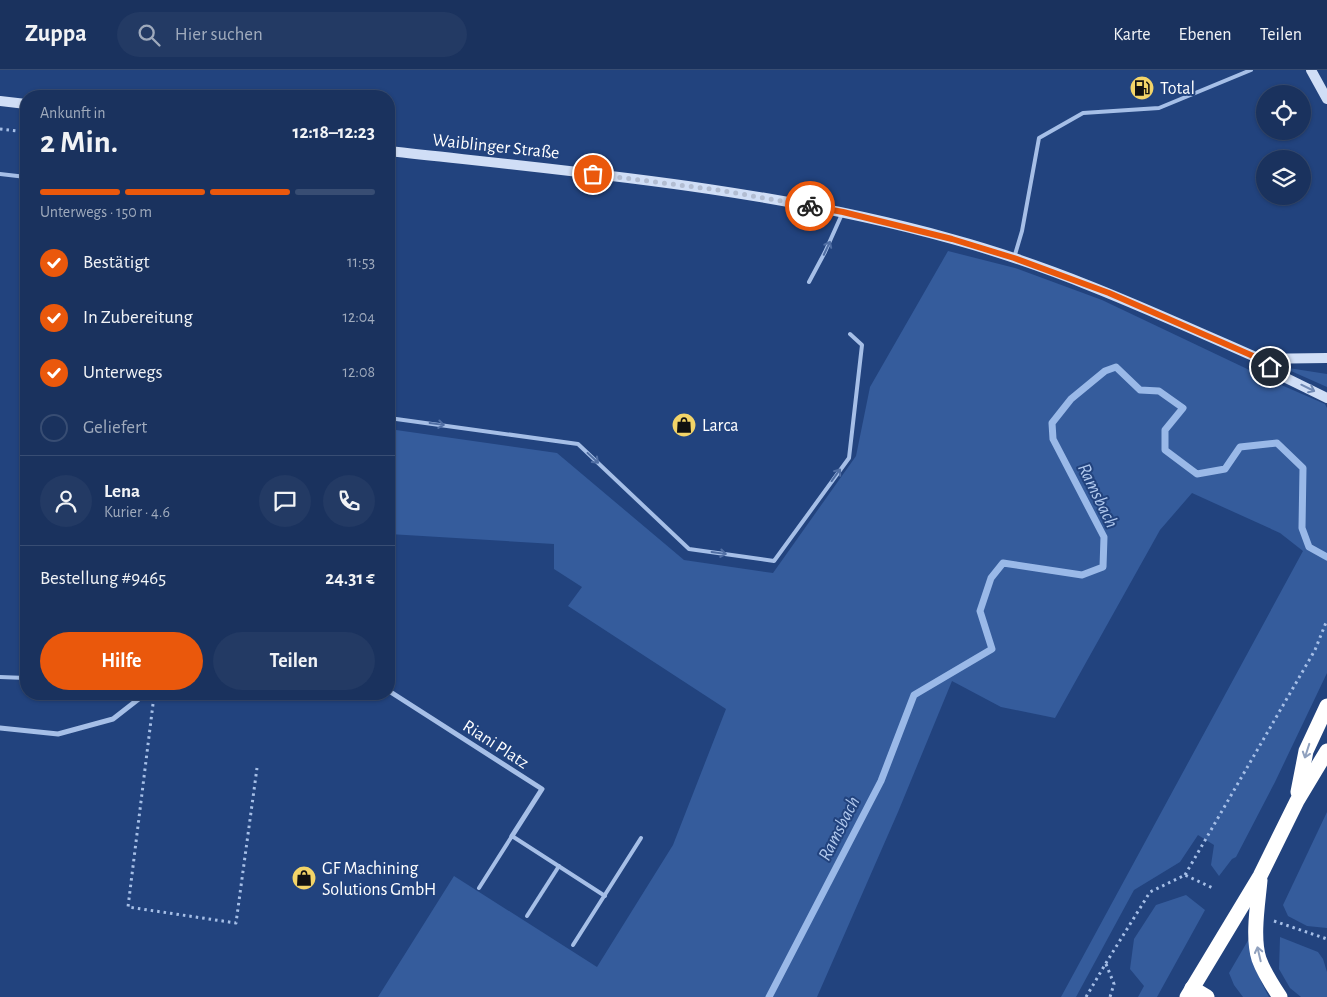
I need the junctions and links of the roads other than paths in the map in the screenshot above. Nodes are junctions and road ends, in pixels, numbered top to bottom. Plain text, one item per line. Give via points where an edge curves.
1 (1251, 70) edge
2 (1311, 70) edge
3 (1327, 99) edge
4 (0, 101) edge
5 (20, 103) edge
6 (395, 152) edge
7 (0, 174) edge
8 (20, 176) edge
9 (843, 212) junction
10 (1014, 258) junction
11 (809, 282) dead end
12 (850, 334) dead end
13 (1327, 358) edge
14 (1260, 359) junction
15 (1327, 398) edge
16 (395, 419) edge
17 (0, 677) edge
18 (20, 678) edge
19 (395, 695) edge
20 (137, 700) edge
21 (1327, 706) edge
22 (0, 728) edge
23 (1327, 752) edge
24 (1297, 801) junction
25 (512, 836) junction
26 (641, 838) dead end
27 (559, 866) junction
28 (1260, 876) junction
29 (479, 888) dead end
30 (605, 896) junction
31 (527, 916) dead end
32 (573, 945) dead end
33 (1190, 992) edge
34 (1207, 997) edge
35 (1280, 997) edge

1 - 10 lane via 1159,108 1084,113 1039,138
2 - 3 main road
4 - 5 main road
6 - 9 main road, Waiblinger Straße via 718,190
7 - 8 lane
9 - 10 main road, Waiblinger Straße
11 -> 9 lane
10 - 14 main road, Waiblinger Straße via 1109,293
16 -> 12 lane via 578,444 689,549 774,561 848,458 862,346
13 - 14 main road, Waiblinger Straße
14 -> 15 main road, Waiblinger Straße via 1280,375
17 - 18 lane
19 - 25 street, Riani Platz via 542,789
20 - 22 street via 113,719 58,734
21 -> 24 highway via 1306,751
23 - 24 highway
24 - 28 highway
25 - 27 lane
25 - 29 lane
26 - 30 lane
27 - 30 lane
27 - 31 lane
28 - 33 highway
35 -> 28 highway via 1258,957
30 - 32 lane
33 - 34 highway

